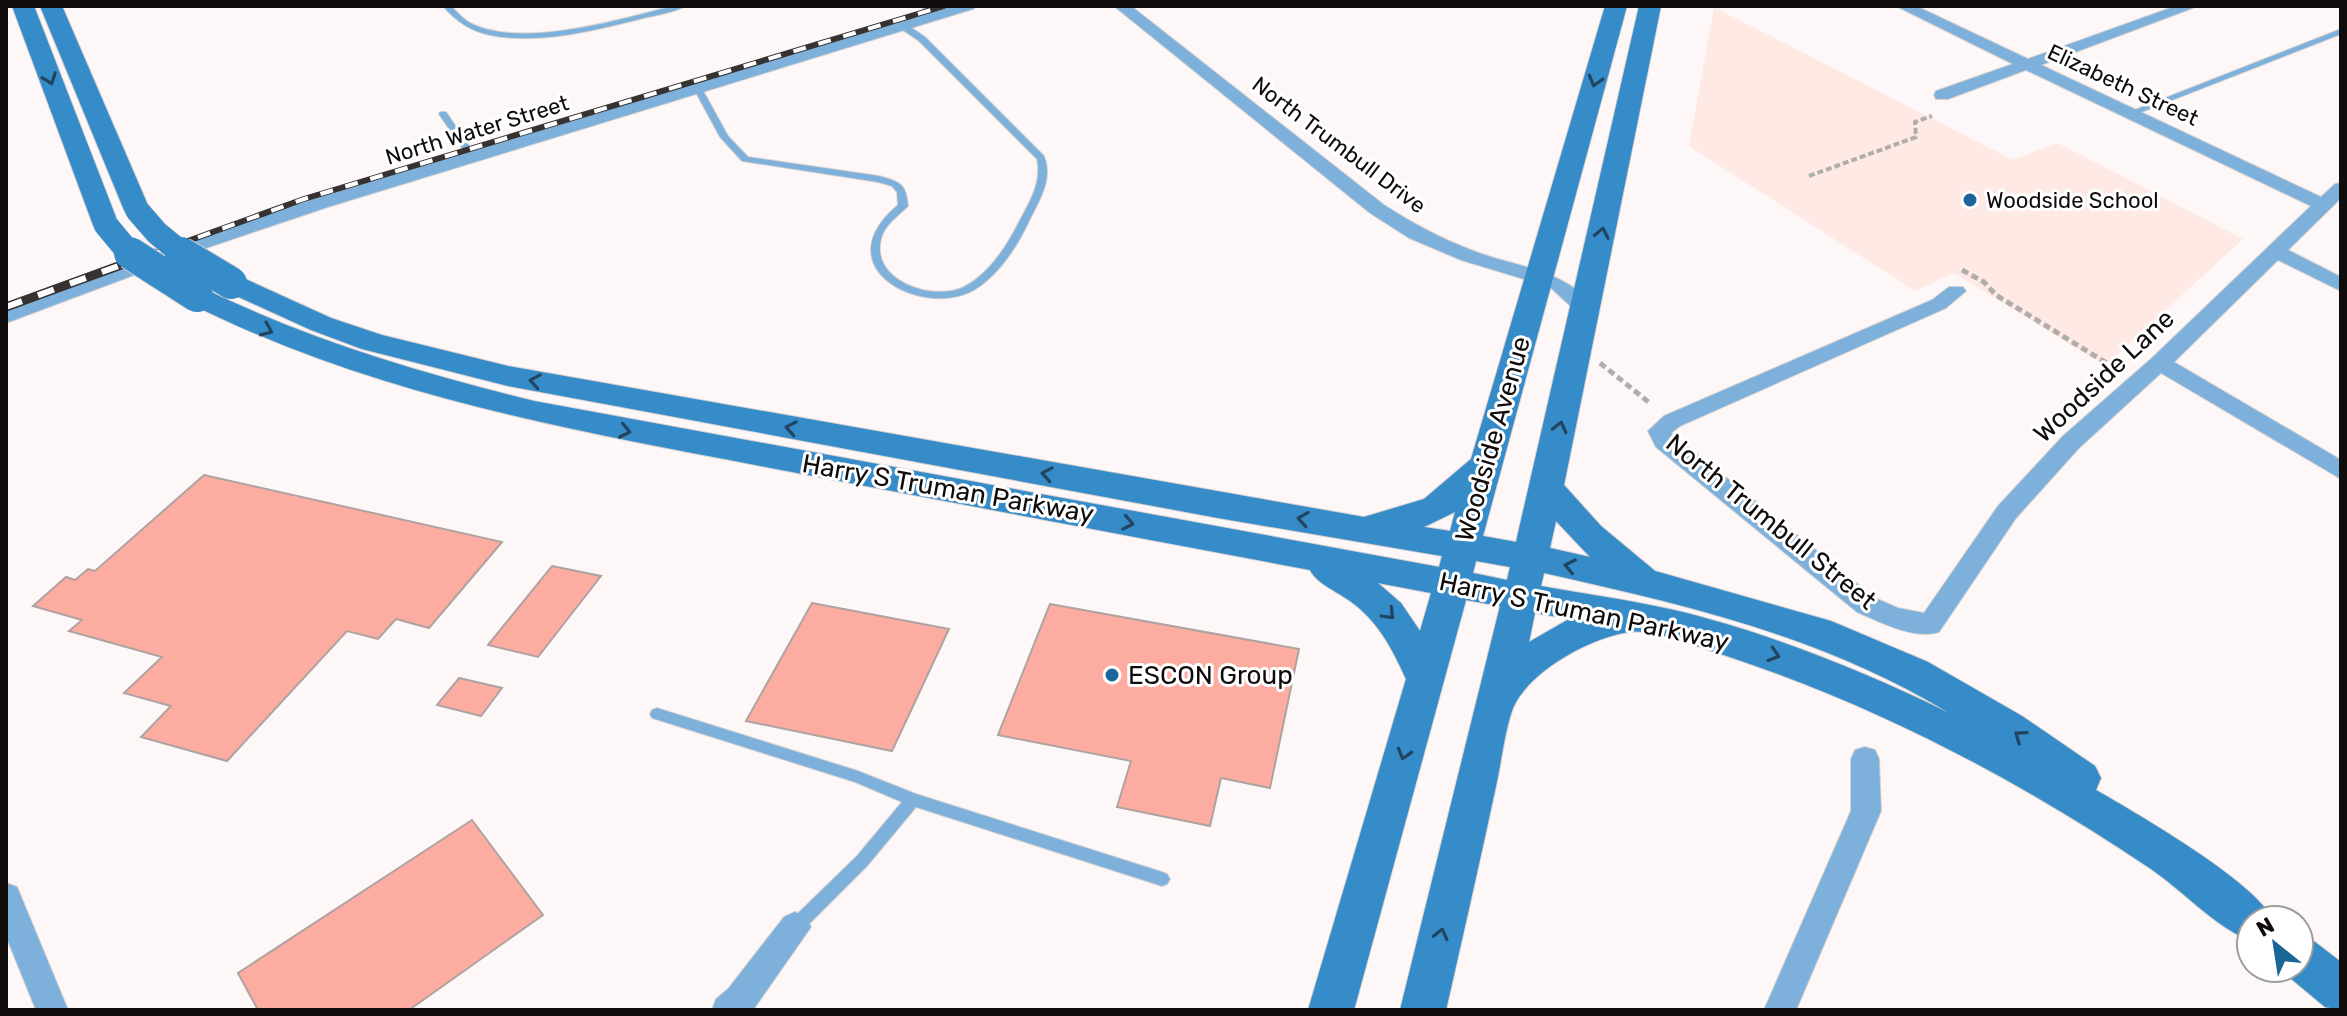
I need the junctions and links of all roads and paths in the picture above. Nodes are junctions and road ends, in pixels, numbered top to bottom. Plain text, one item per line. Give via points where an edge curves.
1 (23, 6) edge
2 (51, 6) edge
3 (447, 6) edge
4 (682, 6) edge
5 (968, 6) edge
6 (1122, 6) edge
7 (1616, 6) edge
8 (1650, 6) edge
9 (1904, 6) edge
10 (2190, 6) edge
11 (930, 11) edge
12 (903, 26) junction
13 (2341, 31) edge
14 (2028, 64) junction
15 (698, 89) junction
16 (1942, 95) dead end
17 (2131, 113) junction
18 (443, 114) dead end
19 (1932, 116) dead end
20 (472, 156) junction
21 (1809, 176) dead end
22 (2341, 188) edge
23 (2324, 205) junction
24 (2275, 251) junction
25 (1539, 277) junction
26 (1959, 280) joint
27 (2341, 285) edge
28 (1586, 310) junction
29 (6, 317) edge
30 (1599, 363) dead end
31 (2160, 363) junction
32 (2113, 367) dead end
33 (1651, 404) dead end
34 (1487, 461) junction
35 (2341, 471) edge
36 (1546, 486) junction
37 (1354, 528) junction
38 (1462, 546) junction
39 (1302, 555) junction
40 (1529, 557) junction
41 (1452, 583) junction
42 (1653, 584) junction
43 (1519, 596) junction
44 (1635, 618) junction
45 (1930, 625) joint
46 (1425, 679) junction
47 (1495, 700) junction
48 (657, 714) dead end
49 (1865, 759) dead end
50 (913, 800) junction
51 (2166, 856) junction
52 (1162, 879) dead end
53 (6, 897) edge
54 (2235, 908) edge
55 (795, 927) joint
56 (2315, 970) edge
57 (2341, 991) edge
58 (52, 1010) edge
59 (728, 1010) edge
60 (1331, 1010) edge
61 (1423, 1010) edge
62 (1780, 1010) edge

1 -> 39 main road, Harry S Truman Parkway, bridge via 106,225 133,257 252,323 327,354 534,412
37 -> 2 main road, Harry S Truman Parkway, bridge via 508,376 321,324 231,283 151,231 137,210
3 - 4 lane via 463,24 495,34 542,35
5 - 11 street, North Water Street
6 - 25 street, North Trumbull Drive via 1377,209 1455,251
7 -> 25 main road, Woodside Avenue
28 -> 8 main road
9 - 14 street, Elizabeth Street
10 - 14 street
11 - 12 street, North Water Street
12 - 15 street, North Water Street
12 - 15 lane via 1041,158 1046,176 1020,231 994,267 969,289 951,296 910,290 886,276 875,256 883,224 903,206 902,191 895,184 745,159 724,137
13 - 17 lane
14 - 16 street
14 - 17 street, Elizabeth Street
15 - 20 street, North Water Street
17 - 23 street, Elizabeth Street
18 - 20 lane
19 - 21 path via 1915,122 1916,137
20 - 29 street, North Water Street via 202,243
22 - 23 street, Woodside Lane
23 - 24 street, Woodside Lane
24 - 27 street
24 - 31 street, Woodside Lane
25 - 28 street, North Trumbull Drive via 1557,283
25 - 34 main road, Woodside Avenue
26 - 32 path via 1984,282 1996,295
26 - 45 street, North Trumbull Street via 1939,304 1666,423 1659,431 1664,441 1866,605
36 -> 28 main road
30 - 33 path
31 - 35 street
31 - 45 street, Woodside Lane via 2071,442 2007,512
34 - 37 main road via 1454,499 1441,506 1397,523
34 - 38 main road, Woodside Avenue
36 - 40 main road
36 - 42 main road via 1599,546
37 - 38 main road, Harry S Truman Parkway
38 - 40 main road, Harry S Truman Parkway
38 - 41 main road, Woodside Avenue
39 - 41 main road, Harry S Truman Parkway
39 -> 46 main road via 1357,585 1388,611 1401,626
42 -> 40 main road, Harry S Truman Parkway
40 - 43 main road
41 - 43 main road, Harry S Truman Parkway
41 - 46 main road, Woodside Avenue
51 -> 42 main road, Harry S Truman Parkway via 2099,791 1915,673 1818,631
43 - 44 main road, Harry S Truman Parkway
43 - 47 main road
44 - 47 main road via 1562,636
44 -> 51 main road, Harry S Truman Parkway via 1777,656 1888,701 2042,778
46 -> 60 main road, Woodside Avenue
61 -> 47 main road
48 - 50 lane via 858,777
49 - 62 street via 1866,811
50 - 52 lane
50 - 55 lane via 862,861
51 - 54 main road
53 - 58 street
55 - 59 street
56 - 57 main road

